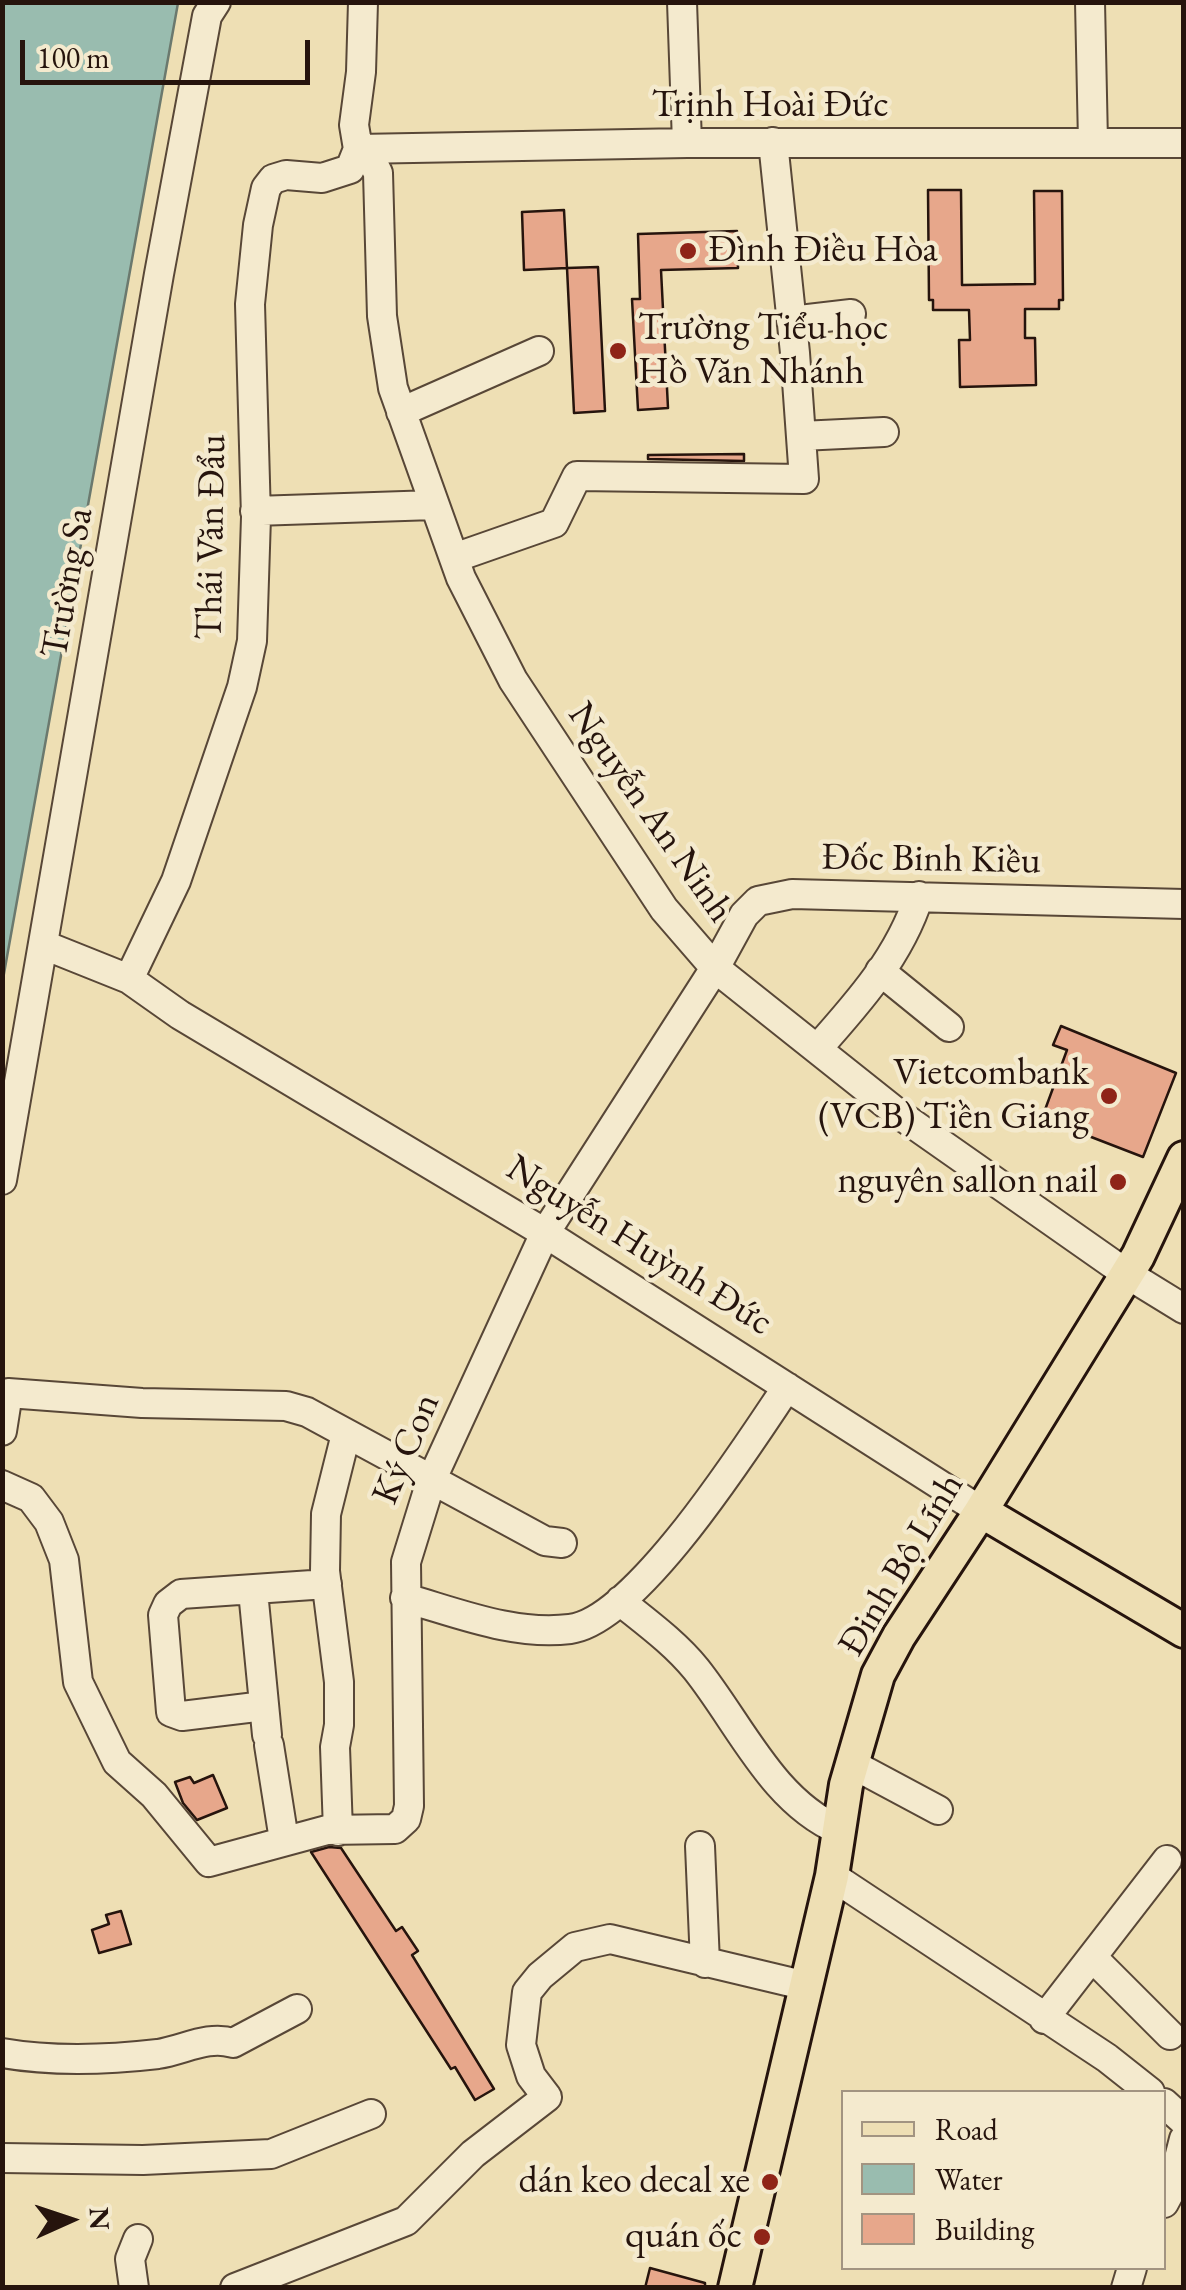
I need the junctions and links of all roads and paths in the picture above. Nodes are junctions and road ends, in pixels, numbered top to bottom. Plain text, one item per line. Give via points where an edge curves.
1 (216, 2) edge
2 (363, 2) edge
3 (682, 2) edge
4 (1090, 2) edge
5 (773, 142) junction
6 (1093, 142) junction
7 (687, 143) junction
8 (1184, 143) edge
9 (362, 150) junction
10 (851, 314) dead end
11 (791, 321) junction
12 (539, 351) dead end
13 (401, 412) junction
14 (884, 432) dead end
15 (801, 436) junction
16 (434, 505) junction
17 (256, 512) junction
18 (454, 558) junction
19 (919, 896) junction
20 (1184, 904) edge
21 (44, 945) junction
22 (715, 968) junction
23 (880, 971) junction
24 (129, 978) junction
25 (949, 1027) dead end
26 (817, 1049) junction
27 (1184, 1158) edge
28 (2, 1180) edge
29 (545, 1234) junction
30 (1127, 1274) junction
31 (1184, 1309) edge
32 (787, 1387) junction
33 (2, 1431) edge
34 (346, 1434) junction
35 (430, 1482) junction
36 (2, 1486) edge
37 (981, 1511) junction
38 (562, 1543) dead end
39 (327, 1584) junction
40 (253, 1591) junction
41 (405, 1598) junction
42 (620, 1600) junction
43 (1184, 1631) edge
44 (264, 1706) junction
45 (852, 1764) junction
46 (938, 1810) dead end
47 (338, 1830) junction
48 (839, 1830) junction
49 (284, 1840) junction
50 (700, 1846) dead end
51 (1167, 1860) dead end
52 (832, 1876) junction
53 (1092, 1957) junction
54 (704, 1963) junction
55 (807, 1986) junction
56 (296, 2010) dead end
57 (1044, 2019) junction
58 (1170, 2034) dead end
59 (2, 2053) edge
60 (1147, 2090) edge
61 (372, 2114) dead end
62 (1184, 2140) edge
63 (2, 2158) edge
64 (1166, 2198) edge
65 (138, 2239) dead end
66 (134, 2288) edge
67 (235, 2288) edge
68 (735, 2288) edge

1 - 21 street, Trường Sa via 207,16 159,274
2 - 9 street, Nguyễn An Ninh via 354,125
3 - 7 street
4 - 6 street
5 - 6 street, Trịnh Hoài Đức
5 - 7 street, Trịnh Hoài Đức
5 - 11 street
6 - 8 street, Trịnh Hoài Đức
7 - 9 street, Trịnh Hoài Đức
9 - 13 street, Nguyễn An Ninh via 378,174 382,316
9 - 17 street, Thái Văn Đẩu via 344,172 286,175 266,188 250,304
10 - 11 street
11 - 15 street
12 - 13 street
13 - 16 street, Nguyễn An Ninh
14 - 15 street
15 - 18 street via 804,479 577,476 554,524
16 - 17 street
16 - 18 street, Nguyễn An Ninh
17 - 24 street, Thái Văn Đẩu via 252,641 242,687 176,880
18 - 22 street, Nguyễn An Ninh via 513,680 664,909
19 - 20 street, Đốc Binh Kiều
19 - 22 street, Đốc Binh Kiều via 792,894 758,900
19 - 23 street via 909,928
21 - 24 street, Nguyễn Huỳnh Đức
21 - 28 street, Trường Sa
22 - 26 street, Nguyễn An Ninh
22 - 29 street, Ký Con
23 - 25 street
23 - 26 street
24 - 29 street, Nguyễn Huỳnh Đức via 180,1016
26 - 30 street, Nguyễn An Ninh
27 - 30 main road, Đinh Bộ Lĩnh
29 - 32 street, Nguyễn Huỳnh Đức
29 - 35 street, Ký Con
30 - 31 street, Nguyễn An Ninh
30 - 37 main road, Đinh Bộ Lĩnh
32 - 37 street, Nguyễn Huỳnh Đức
32 - 42 street via 708,1503
33 - 34 street via 8,1392 286,1406
34 - 35 street
34 - 39 street via 326,1514
35 - 38 street via 544,1542
35 - 41 street, Ký Con via 409,1548
36 - 49 street, Ký Con via 31,1498 49,1522 64,1560 78,1682 117,1762 209,1862
37 - 43 main road, Nguyễn Huỳnh Đức
37 - 45 main road, Đinh Bộ Lĩnh via 878,1674
39 - 40 street
39 - 47 street via 339,1682
40 - 44 street
40 - 44 street via 181,1594 168,1604 162,1615 168,1701 176,1716
41 - 42 street via 513,1628 570,1629 587,1625
41 - 47 street, Ký Con via 410,1806 395,1829
42 - 48 street via 692,1664 802,1810
44 - 49 street
45 - 46 street
45 - 48 main road, Đinh Bộ Lĩnh
47 - 49 street, Ký Con
48 - 52 main road, Đinh Bộ Lĩnh
50 - 54 street
51 - 53 street
52 - 55 main road, Đinh Bộ Lĩnh
52 - 57 street
53 - 57 street
53 - 58 street
54 - 55 street
54 - 67 street via 610,1939 576,1947 554,1962 526,1992 521,2045 531,2076 548,2097 473,2154 406,2220
55 - 68 main road, Đinh Bộ Lĩnh
56 - 59 street via 233,2044 216,2039 169,2052 90,2060
57 - 60 street
61 - 63 street via 271,2154
62 - 64 street
65 - 66 street via 130,2260

